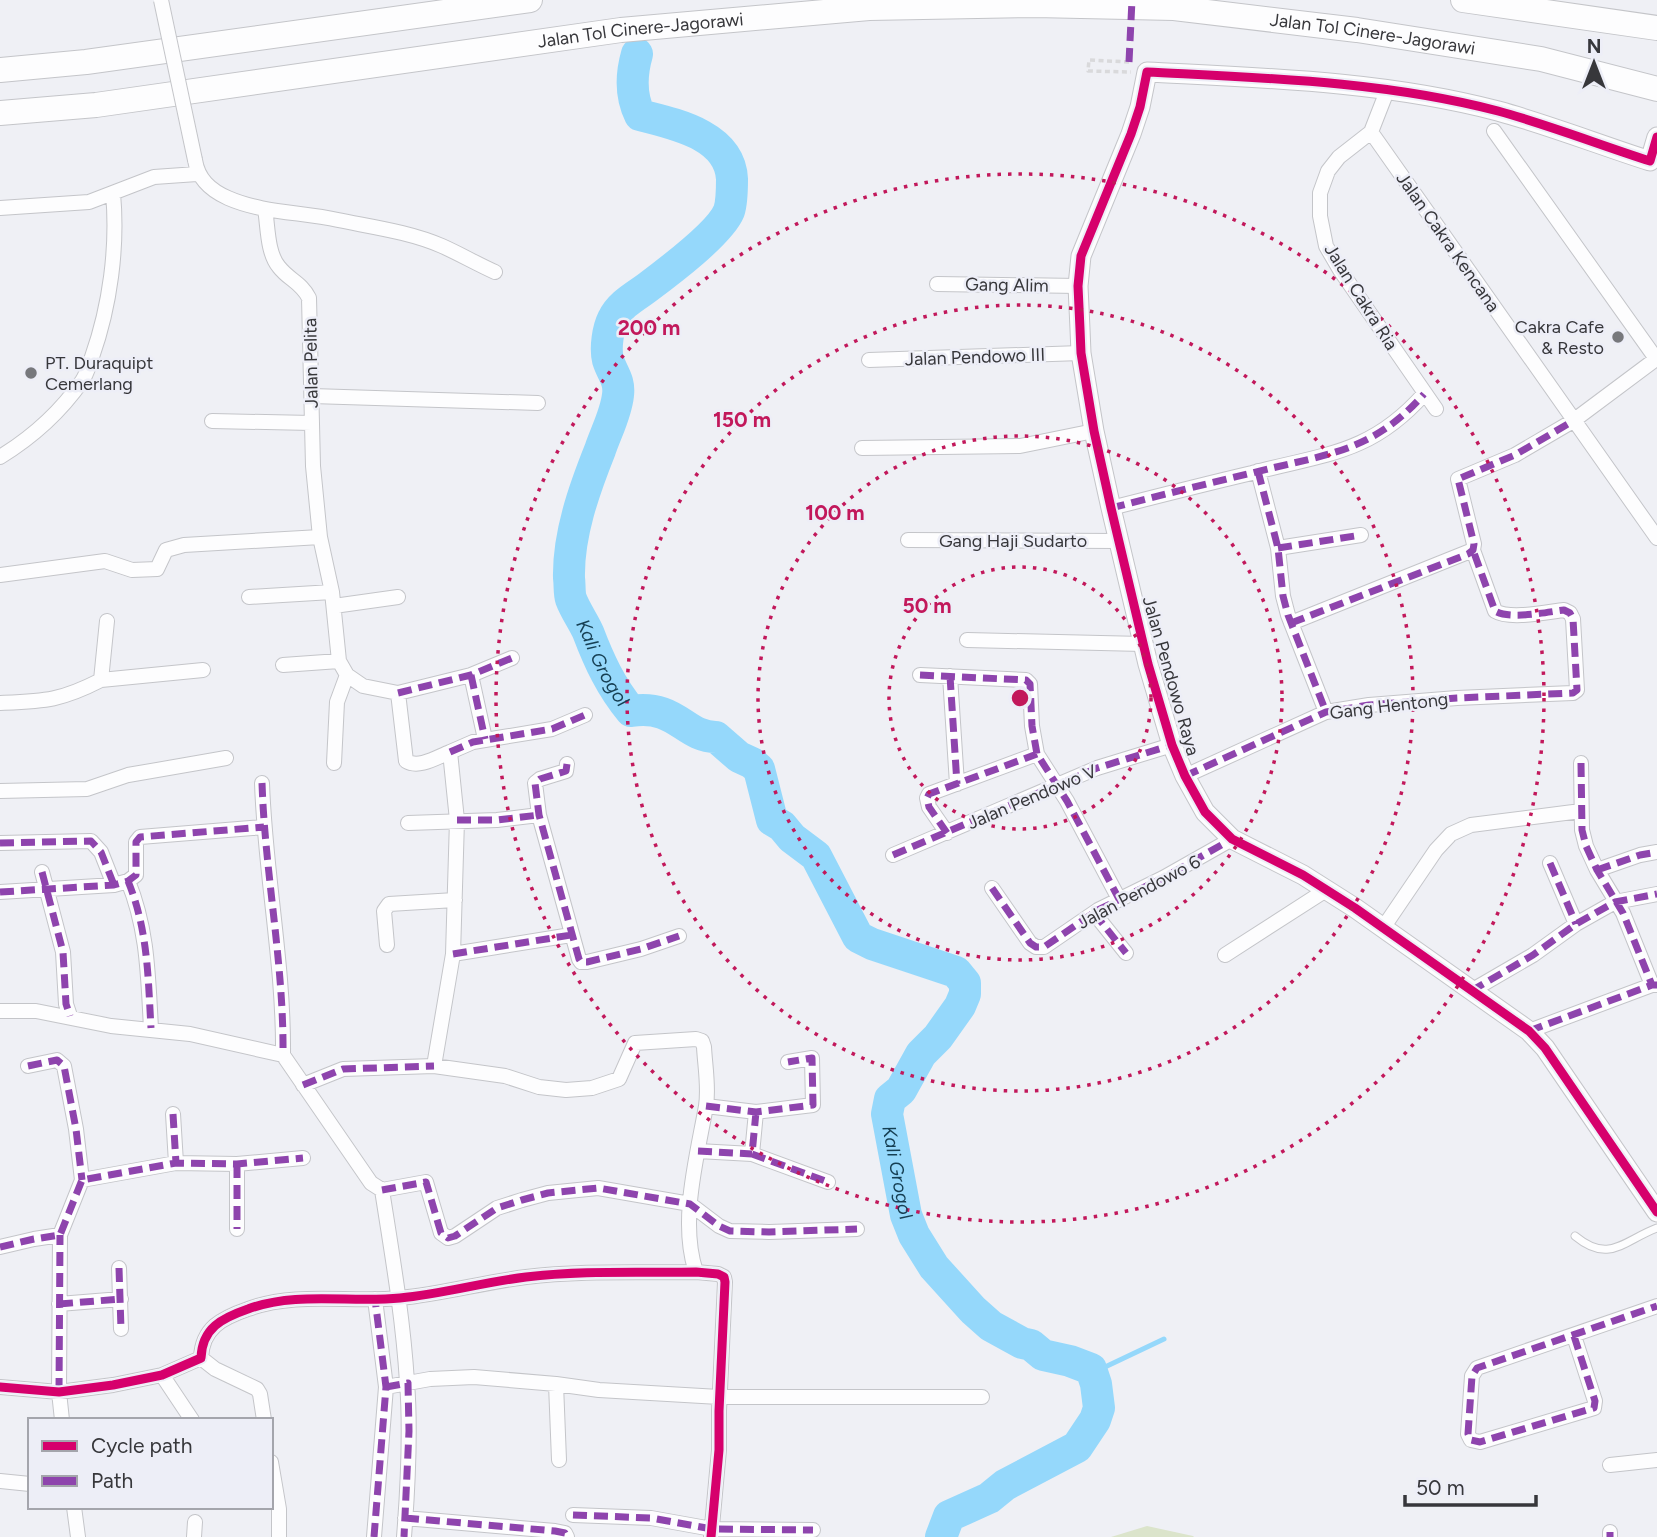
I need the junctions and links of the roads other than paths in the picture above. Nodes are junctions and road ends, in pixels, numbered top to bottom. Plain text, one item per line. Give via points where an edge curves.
1 (161, 0) edge
2 (530, 0) edge
3 (1463, 0) edge
4 (1513, 8) junction
5 (1657, 28) edge
6 (1657, 44) edge
7 (0, 69) edge
8 (1657, 89) edge
9 (1387, 91) junction
10 (0, 113) edge
11 (1494, 131) dead end
12 (1371, 132) junction
13 (1657, 137) edge
14 (1654, 162) edge
15 (196, 167) junction
16 (113, 193) junction
17 (0, 208) edge
18 (265, 209) junction
19 (495, 272) dead end
20 (937, 284) dead end
21 (1078, 286) junction
22 (1081, 353) junction
23 (869, 360) dead end
24 (1657, 360) edge
25 (1424, 394) junction
26 (312, 396) junction
27 (538, 403) dead end
28 (1436, 409) dead end
29 (212, 421) dead end
30 (1573, 421) junction
31 (312, 423) junction
32 (1094, 431) junction
33 (862, 449) dead end
34 (0, 457) edge
35 (1258, 471) junction
36 (1111, 508) junction
37 (1361, 535) dead end
38 (320, 537) junction
39 (1657, 538) edge
40 (908, 540) dead end
41 (1119, 541) junction
42 (1278, 548) junction
43 (1473, 550) junction
44 (0, 575) edge
45 (249, 597) dead end
46 (398, 597) dead end
47 (333, 599) junction
48 (107, 621) dead end
49 (1292, 623) junction
50 (967, 640) dead end
51 (1143, 644) junction
52 (512, 658) dead end
53 (339, 661) junction
54 (283, 665) dead end
55 (204, 670) dead end
56 (347, 675) junction
57 (471, 675) junction
58 (920, 675) dead end
59 (950, 676) junction
60 (101, 680) junction
61 (398, 693) junction
62 (0, 703) edge
63 (1326, 712) junction
64 (585, 715) dead end
65 (485, 740) junction
66 (1172, 745) junction
67 (450, 752) junction
68 (1037, 754) junction
69 (226, 758) dead end
70 (334, 763) dead end
71 (1581, 763) dead end
72 (567, 764) dead end
73 (1185, 776) junction
74 (262, 783) dead end
75 (957, 784) junction
76 (1058, 787) junction
77 (0, 791) edge
78 (1581, 811) junction
79 (539, 815) junction
80 (457, 820) junction
81 (408, 822) dead end
82 (264, 827) junction
83 (947, 833) junction
84 (1232, 838) junction
85 (0, 843) edge
86 (1657, 852) edge
87 (894, 855) dead end
88 (1550, 863) dead end
89 (1597, 870) junction
90 (42, 872) dead end
91 (121, 883) junction
92 (992, 888) dead end
93 (47, 890) junction
94 (1326, 890) junction
95 (0, 892) edge
96 (1657, 894) edge
97 (1119, 899) junction
98 (455, 900) junction
99 (1615, 902) junction
100 (1094, 913) junction
101 (1576, 924) junction
102 (1383, 928) junction
103 (571, 935) junction
104 (679, 936) dead end
105 (387, 945) dead end
106 (1126, 953) dead end
107 (453, 954) junction
108 (1225, 955) dead end
109 (1655, 985) edge
110 (1471, 990) junction
111 (0, 1011) edge
112 (70, 1016) junction
113 (151, 1028) junction
114 (1529, 1031) junction
115 (283, 1055) junction
116 (788, 1062) dead end
117 (28, 1066) dead end
118 (434, 1066) junction
119 (303, 1086) junction
120 (706, 1106) junction
121 (756, 1112) junction
122 (173, 1114) dead end
123 (698, 1151) junction
124 (752, 1154) junction
125 (303, 1158) dead end
126 (176, 1163) junction
127 (237, 1164) junction
128 (82, 1180) junction
129 (828, 1182) dead end
130 (382, 1190) junction
131 (690, 1204) junction
132 (1657, 1212) edge
133 (237, 1228) dead end
134 (857, 1228) dead end
135 (1657, 1228) edge
136 (60, 1236) junction
137 (1575, 1236) dead end
138 (0, 1247) edge
139 (120, 1268) dead end
140 (696, 1272) junction
141 (121, 1299) junction
142 (375, 1299) junction
143 (399, 1299) junction
144 (59, 1304) junction
145 (1657, 1306) edge
146 (121, 1329) dead end
147 (1574, 1336) junction
148 (201, 1358) junction
149 (162, 1375) junction
150 (408, 1383) junction
151 (556, 1384) junction
152 (0, 1387) edge
153 (386, 1387) junction
154 (59, 1392) junction
155 (719, 1397) junction
156 (982, 1397) dead end
157 (62, 1418) edge
158 (191, 1418) edge
159 (264, 1418) edge
160 (559, 1460) dead end
161 (1657, 1460) edge
162 (1609, 1465) dead end
163 (273, 1474) edge
164 (0, 1481) edge
165 (28, 1484) edge
166 (74, 1509) edge
167 (573, 1515) dead end
168 (405, 1518) junction
169 (195, 1522) dead end
170 (813, 1530) dead end
171 (712, 1533) edge
172 (78, 1537) edge
173 (194, 1537) edge
174 (279, 1537) edge
175 (374, 1537) edge
176 (404, 1537) edge
177 (567, 1537) edge

1 - 15 street, bridge
2 - 7 highway via 99,60
3 - 4 highway
4 - 5 highway
4 - 6 highway
8 - 10 highway, Jalan Tol Cinere-Jagorawi via 1541,59 1357,30 1174,8 1035,5 869,8 621,30 96,104
9 - 12 street
9 - 14 street via 1497,111
9 - 21 street, Jalan Pendowo Raya via 1298,80 1147,72 1131,134 1082,256
11 - 24 street
12 - 25 street, Jalan Cakra Ria via 1328,170 1320,193 1326,246
12 - 30 street, Jalan Cakra Kencana
13 - 14 street
15 - 16 street
15 - 18 street via 209,187
16 - 17 street via 89,202
16 - 34 street via 110,284 83,379 59,409
18 - 19 street via 414,237
18 - 26 street, Jalan Pelita via 278,267 300,283 309,298
20 - 21 street, Gang Alim
21 - 22 street, Jalan Pendowo Raya
22 - 23 street, Jalan Pendowo III
22 - 32 street, Jalan Pendowo Raya
24 - 30 street
25 - 28 street, Jalan Cakra Ria
25 - 35 street via 1378,435 1340,452
26 - 27 street
26 - 31 street, Jalan Pelita
29 - 31 street
30 - 39 street, Jalan Cakra Kencana
30 - 43 street via 1515,455 1458,480
31 - 38 street, Jalan Pelita
32 - 33 street via 1020,446
32 - 36 street, Jalan Pendowo Raya
35 - 36 street
35 - 42 street
36 - 41 street, Jalan Pendowo Raya
37 - 42 street
38 - 44 street via 184,545 166,550 156,569 132,570 105,561
38 - 47 street, Jalan Pelita
40 - 41 street, Gang Haji Sudarto
41 - 51 street, Jalan Pendowo Raya
42 - 49 street via 1283,596
43 - 49 street
43 - 63 street, Gang Hentong via 1495,611 1570,613 1577,690 1566,695 1457,698
45 - 47 street
46 - 47 street
47 - 53 street, Jalan Pelita
48 - 60 street
49 - 63 street
50 - 51 street
51 - 66 street, Jalan Pendowo Raya
52 - 57 street
53 - 54 street
53 - 56 street
55 - 60 street
56 - 61 street via 363,687
56 - 70 street via 337,702
57 - 61 street
57 - 65 street
58 - 59 street
59 - 68 street via 1026,680
59 - 75 street
60 - 62 street via 49,701
61 - 67 street via 406,761 418,764
63 - 73 street, Gang Hentong
64 - 65 street via 552,729
65 - 67 street
66 - 73 street, Jalan Pendowo Raya
66 - 76 street, Jalan Pendowo V via 1097,768
67 - 80 street
68 - 75 street
68 - 76 street
69 - 77 street via 128,775 87,789
71 - 78 street
72 - 79 street via 566,771 536,783
73 - 84 street, Jalan Pendowo Raya via 1205,813
74 - 82 street
75 - 83 street via 933,791 927,798
76 - 83 street, Jalan Pendowo V
76 - 97 street
78 - 89 street via 1586,846
78 - 102 street via 1471,825 1451,834
79 - 80 street
79 - 103 street
80 - 81 street
80 - 98 street
82 - 91 street via 140,837 136,875
82 - 115 street
83 - 87 street, Jalan Pendowo V
84 - 94 street, Jalan Pendowo Raya
84 - 97 street, Jalan Pendowo 6
85 - 91 street via 91,841
86 - 89 street
88 - 101 street
89 - 99 street
90 - 93 street
91 - 93 street
91 - 113 street via 138,907 144,933
92 - 100 street, Jalan Pendowo 6 via 1036,947 1044,947
93 - 95 street
93 - 112 street via 63,952
94 - 102 street, Jalan Pendowo Raya
94 - 108 street
96 - 99 street
97 - 100 street, Jalan Pendowo 6
98 - 105 street via 388,904 384,911
98 - 107 street
99 - 101 street
99 - 109 street
100 - 106 street
101 - 110 street
102 - 110 street, Jalan Pendowo Raya
103 - 104 street via 584,962
103 - 107 street
107 - 118 street
109 - 114 street
110 - 114 street, Jalan Pendowo Raya
111 - 112 street
112 - 113 street via 111,1026
113 - 115 street
114 - 132 street, Jalan Pendowo Raya
115 - 119 street
116 - 121 street via 812,1058 814,1104
117 - 128 street via 57,1060 64,1066
118 - 119 street via 342,1069
118 - 120 street via 505,1076 539,1087 593,1088 619,1079 638,1041 696,1039 704,1047
119 - 130 street via 372,1183
120 - 121 street
120 - 123 street
121 - 124 street
122 - 126 street
123 - 124 street
123 - 131 street
124 - 129 street
125 - 127 street
126 - 127 street
126 - 128 street
127 - 133 street
128 - 136 street
130 - 131 street via 426,1182 441,1233 448,1238 497,1208 548,1193 598,1188
130 - 143 street
131 - 134 street via 730,1231
131 - 140 street
135 - 137 lane via 1605,1251 1588,1247
136 - 138 street
136 - 144 street
139 - 141 street
140 - 143 street via 550,1275
140 - 155 street via 718,1274 725,1282
141 - 144 street
141 - 146 street
142 - 143 street
142 - 148 street via 281,1301 246,1309 207,1332
142 - 153 street
143 - 150 street
144 - 154 street
145 - 147 street
147 - 147 street via 1475,1370 1471,1440 1480,1442 1594,1408
148 - 149 street
148 - 159 street via 257,1389
149 - 154 street
149 - 158 street
150 - 151 street via 474,1377
150 - 153 street
150 - 168 street
151 - 155 street
151 - 160 street
152 - 154 street
153 - 175 street
154 - 157 street
155 - 156 street
155 - 171 street
161 - 162 street
163 - 174 street
164 - 165 street
166 - 172 street
167 - 171 street via 651,1518
168 - 176 street
168 - 177 street via 555,1531
169 - 173 street
170 - 171 street

